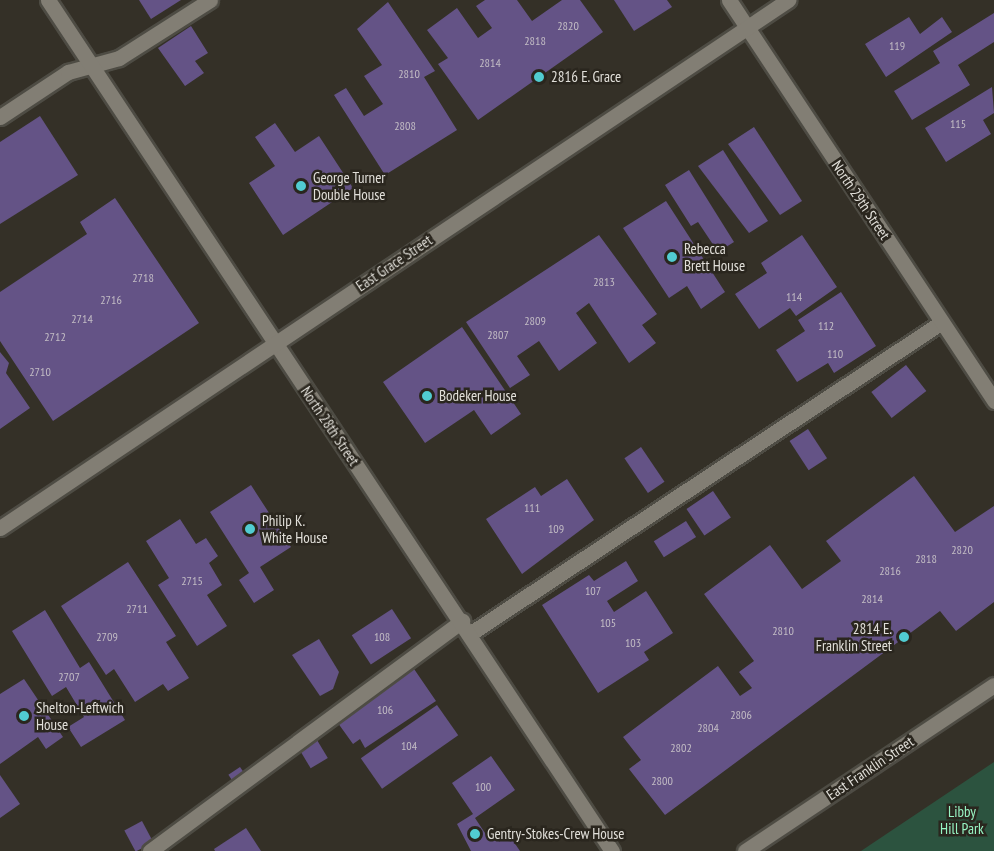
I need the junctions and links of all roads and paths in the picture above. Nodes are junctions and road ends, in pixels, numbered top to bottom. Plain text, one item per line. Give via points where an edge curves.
1 (48, 0) edge
2 (210, 0) edge
3 (729, 0) edge
4 (788, 0) edge
5 (747, 27) junction
6 (90, 66) junction
7 (0, 117) edge
8 (942, 322) junction
9 (273, 344) junction
10 (994, 401) edge
11 (0, 528) edge
12 (467, 627) junction
13 (994, 685) edge
14 (150, 851) edge
15 (612, 851) edge
16 (746, 851) edge

1 - 6 street, North 28th Street
2 - 6 street via 119,58
3 - 5 street, North 29th Street
4 - 5 street, East Grace Street
5 - 8 street, North 29th Street
5 - 9 street, East Grace Street
6 - 7 street via 68,72
6 - 9 street, North 28th Street
8 - 10 street, North 29th Street
8 - 12 street
9 - 11 street, East Grace Street
9 - 12 street, North 28th Street
12 - 14 street
12 - 15 street, North 28th Street
13 - 16 street, East Franklin Street

